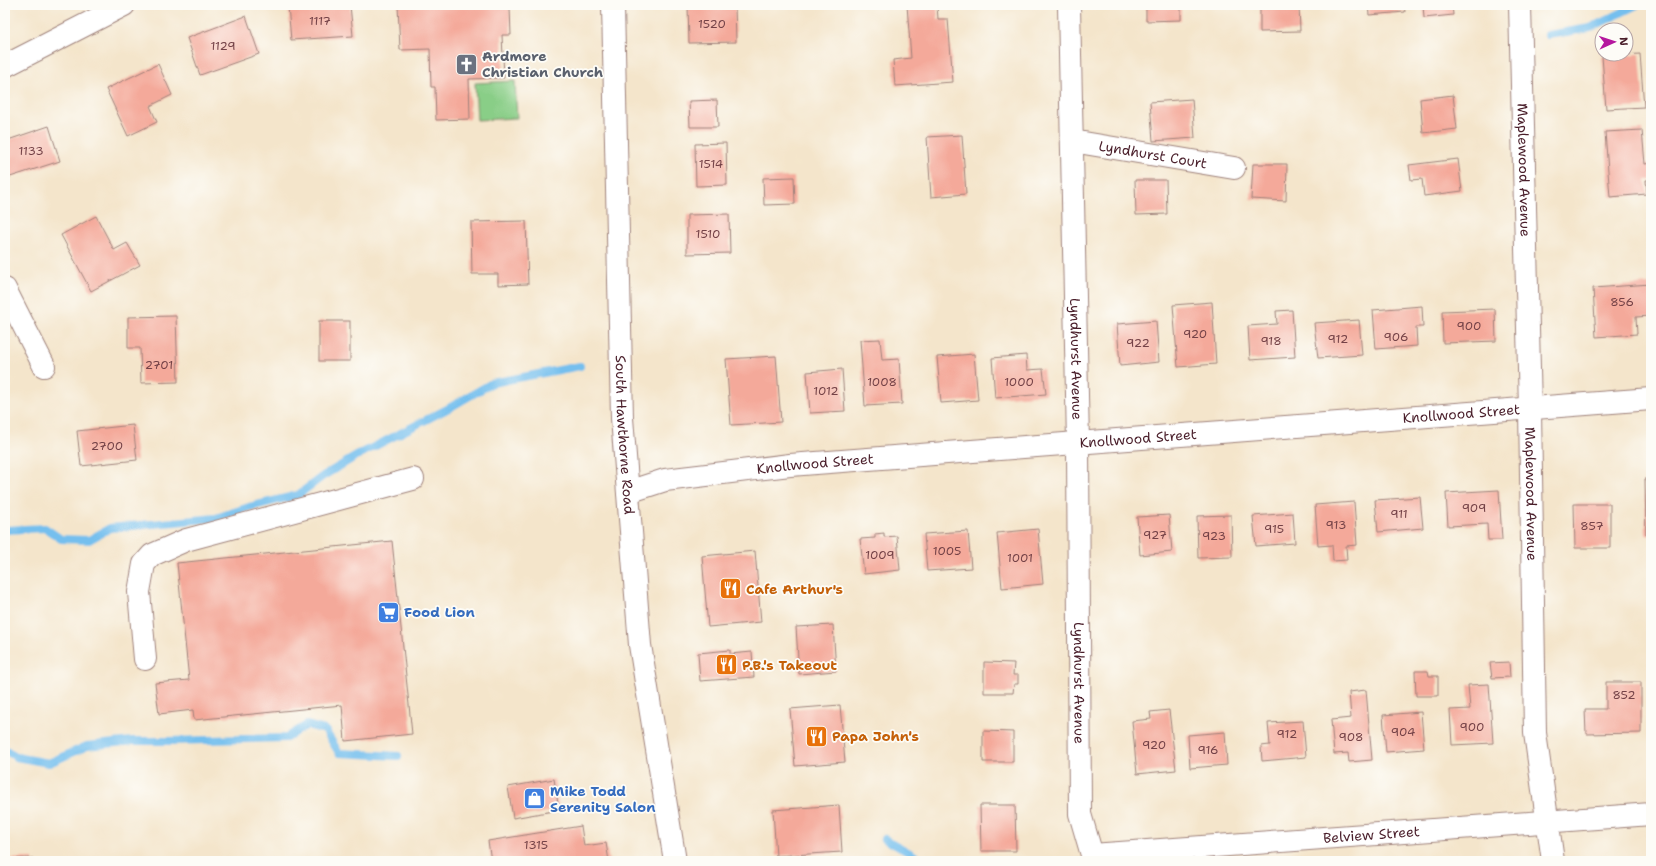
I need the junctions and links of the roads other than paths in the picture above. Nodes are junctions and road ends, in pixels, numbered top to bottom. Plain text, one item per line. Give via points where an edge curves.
1 (124, 5) edge
2 (613, 5) edge
3 (1069, 5) edge
4 (1520, 5) edge
5 (5, 66) edge
6 (1072, 141) junction
7 (1234, 168) dead end
8 (5, 289) edge
9 (44, 366) dead end
10 (1651, 400) edge
11 (1530, 409) junction
12 (1078, 443) junction
13 (413, 479) dead end
14 (628, 492) junction
15 (145, 660) dead end
16 (1651, 814) edge
17 (1547, 822) junction
18 (1092, 856) joint
19 (675, 861) edge
20 (1553, 861) edge

1 - 5 street
2 - 14 street, South Hawthorne Road via 622,418
3 - 6 street, Lyndhurst Avenue
4 - 11 street, Maplewood Avenue
6 - 7 street, Lyndhurst Court
6 - 12 street, Lyndhurst Avenue
8 - 9 street
10 - 11 street, Knollwood Street
11 - 12 street, Knollwood Street
11 - 17 street, Maplewood Avenue via 1536,733
12 - 14 street, Knollwood Street via 790,465 665,480
12 - 18 street, Lyndhurst Avenue via 1080,814
13 - 15 street via 186,540 152,555 144,564 139,592
14 - 19 street, South Hawthorne Road via 640,645
16 - 17 street, Belview Street
17 - 18 street, Belview Street
17 - 20 street, Maplewood Avenue

